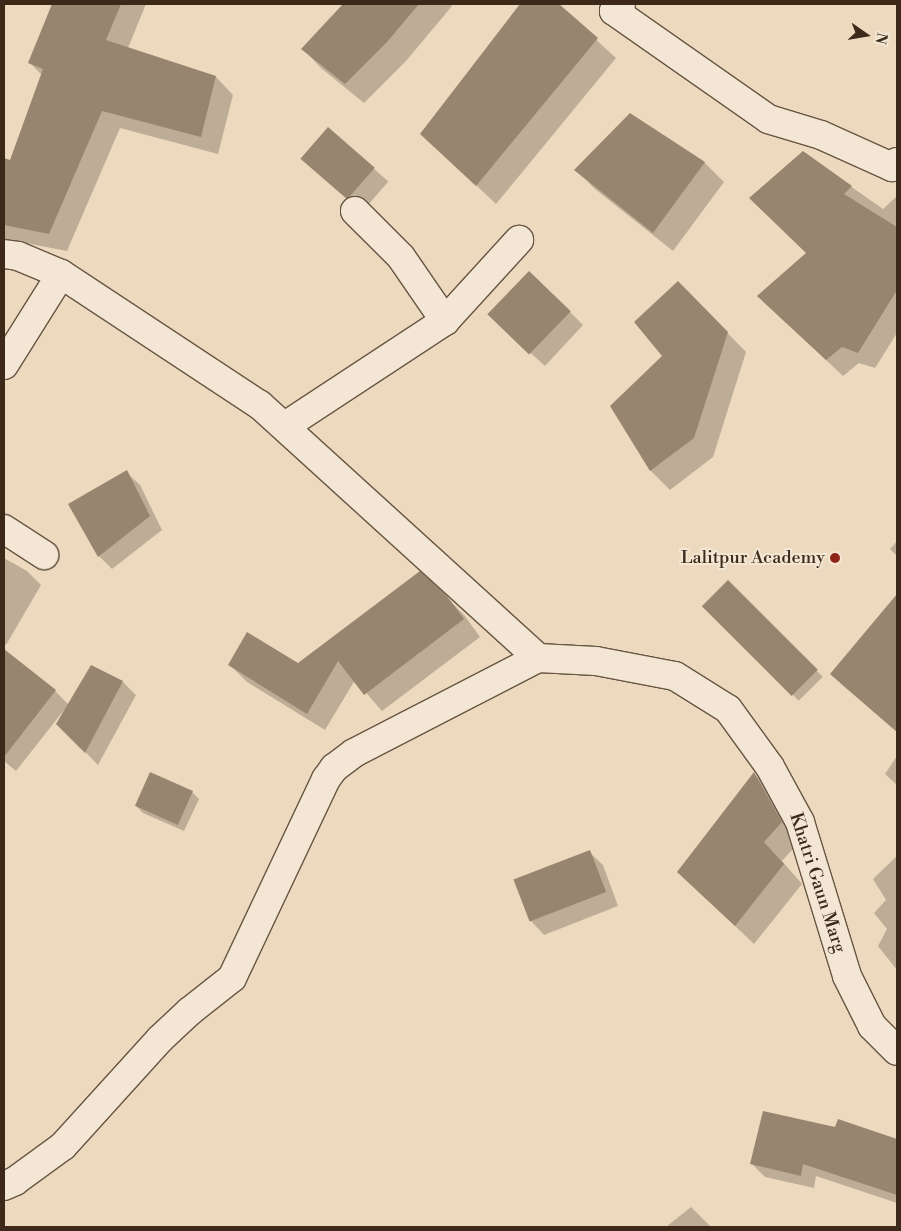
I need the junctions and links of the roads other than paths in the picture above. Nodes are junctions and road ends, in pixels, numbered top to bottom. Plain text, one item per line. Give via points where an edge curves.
1 (613, 6) edge
2 (897, 162) edge
3 (355, 211) dead end
4 (519, 240) dead end
5 (4, 254) edge
6 (61, 274) junction
7 (445, 321) junction
8 (4, 365) edge
9 (285, 426) junction
10 (4, 529) edge
11 (44, 555) dead end
12 (538, 658) junction
13 (897, 1051) edge
14 (4, 1186) edge

1 - 2 street via 768,118 821,135 892,167
3 - 7 street via 401,257
4 - 7 street
5 - 6 street via 18,256
6 - 8 street
6 - 9 street via 260,405
7 - 9 street
9 - 12 street
10 - 11 street
12 - 13 street, Khatri Gaun Marg via 596,661 675,676 728,709 770,767 800,822 847,976 872,1026
12 - 14 street via 354,753 334,768 232,978 160,1039 63,1146

